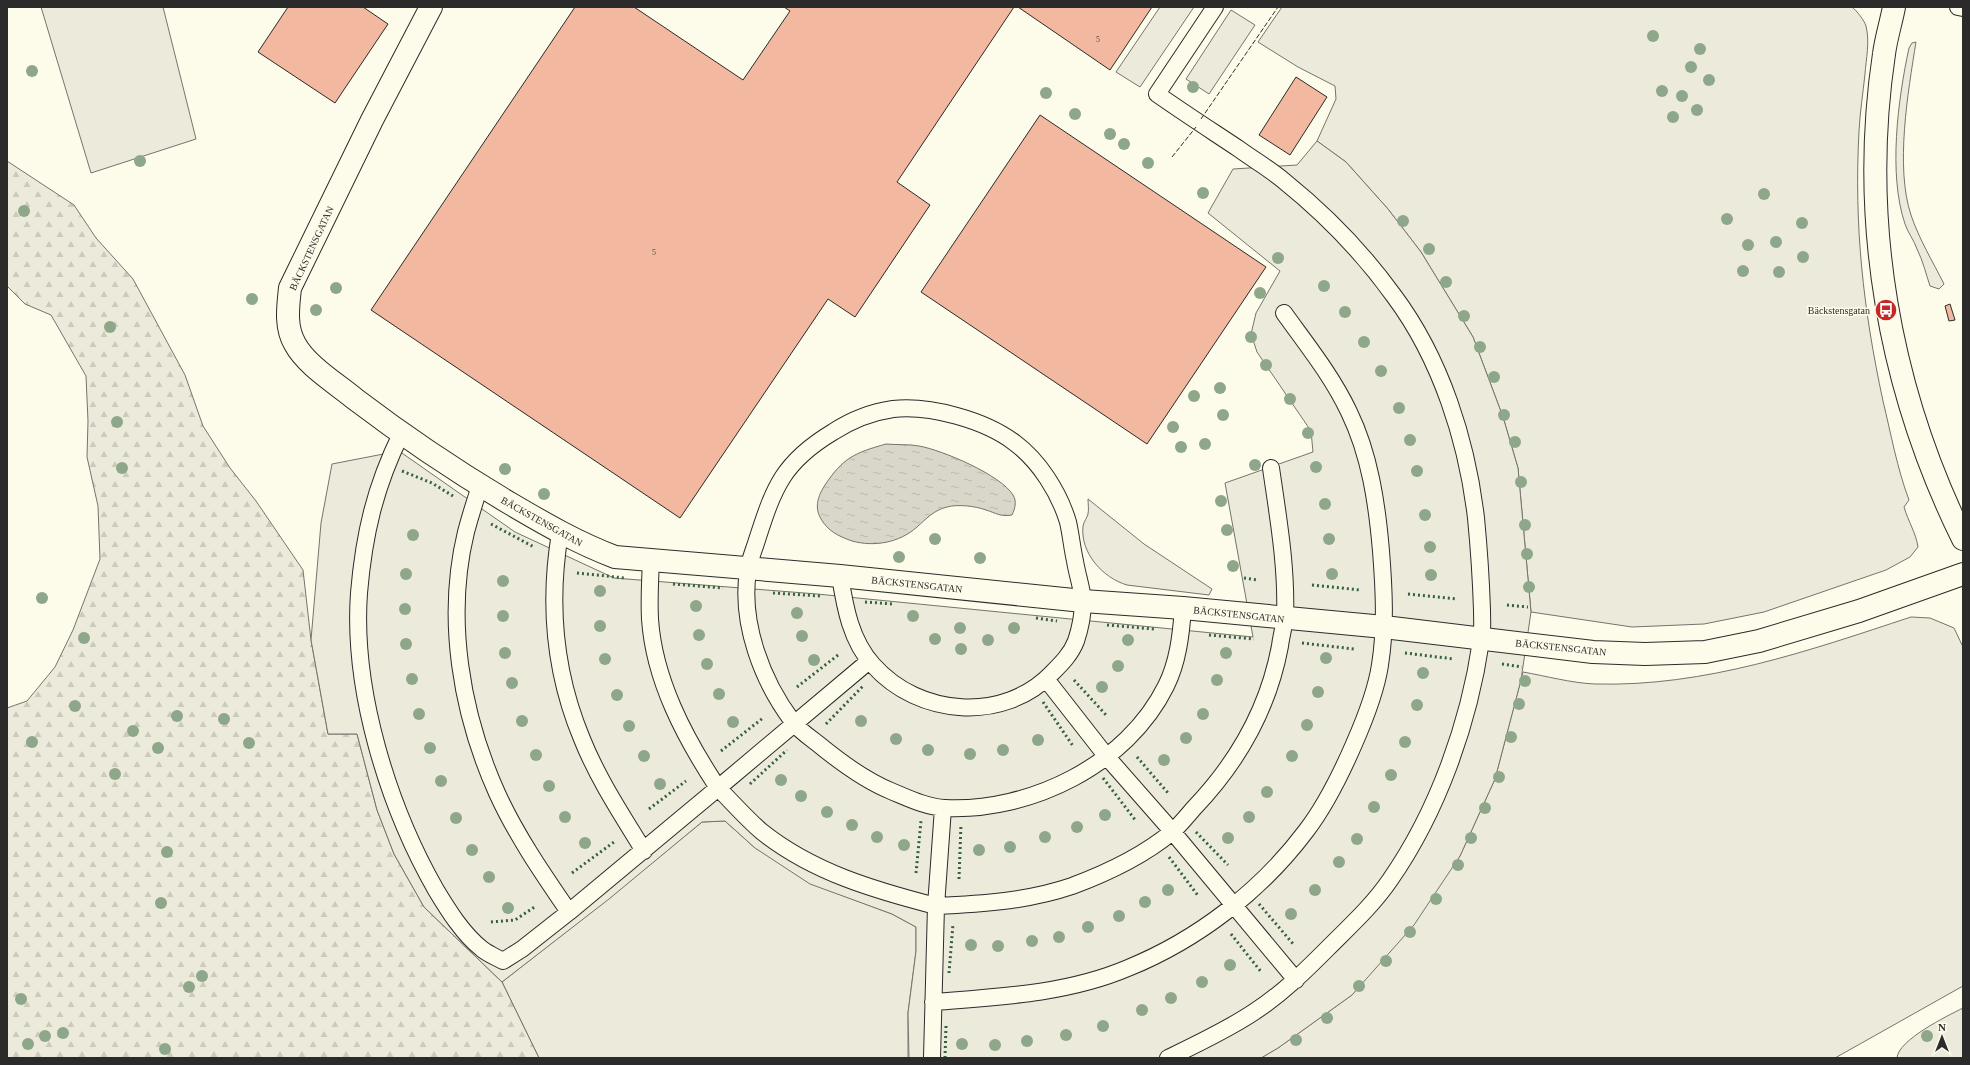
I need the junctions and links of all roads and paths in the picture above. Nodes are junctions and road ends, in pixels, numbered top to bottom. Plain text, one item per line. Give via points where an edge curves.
1 (431, 7) edge
2 (1215, 7) edge
3 (1894, 7) edge
4 (1958, 7) edge
5 (1963, 8) edge
6 (1284, 313) dead end
7 (401, 434) junction
8 (1271, 468) dead end
9 (480, 486) junction
10 (560, 533) junction
11 (1963, 539) edge
12 (650, 561) junction
13 (748, 568) junction
14 (1963, 574) edge
15 (840, 576) junction
16 (1083, 601) junction
17 (1183, 608) junction
18 (1285, 619) junction
19 (1384, 627) junction
20 (1482, 638) junction
21 (869, 662) junction
22 (1046, 679) junction
23 (795, 725) junction
24 (1107, 758) junction
25 (718, 788) junction
26 (943, 808) junction
27 (1172, 831) junction
28 (644, 851) junction
29 (1234, 905) junction
30 (936, 906) junction
31 (569, 912) junction
32 (1296, 980) junction
33 (933, 1002) junction
34 (932, 1058) edge
35 (1168, 1058) edge

1 - 7 street, BÄCKSTENSGATAN via 372,120 290,288 288,309 289,327 295,344 304,357
2 - 20 lane via 1157,94 1282,179 1332,223 1365,259 1407,315 1444,389 1467,458 1479,545
3 - 11 street via 1884,52 1875,148 1875,207 1886,310 1911,407 1929,461
4 - 5 lane
6 - 19 lane via 1333,382 1350,413 1360,440 1375,497
7 - 9 street, BÄCKSTENSGATAN
7 - 31 lane via 386,464 367,527 359,594 360,654 364,681 371,720 390,788 414,848 428,874 458,924 482,949 503,961
8 - 18 lane via 1285,586
9 - 10 street, BÄCKSTENSGATAN
9 - 31 lane via 466,532 460,564 457,624 461,676 472,725 497,793 531,855
10 - 12 street, BÄCKSTENSGATAN via 587,547 615,557
10 - 28 lane via 553,591 560,668 582,740 609,795
12 - 13 street, BÄCKSTENSGATAN
12 - 25 lane via 650,619 658,663 678,718 700,762
13 - 15 street, BÄCKSTENSGATAN
13 - 16 lane via 771,499 793,462 836,429 870,414 893,409 916,409 966,419 996,431 1017,444 1042,471 1059,498 1068,523
13 - 23 lane via 746,601 760,662
14 - 20 street, BÄCKSTENSGATAN via 1859,611 1759,641 1705,652 1601,652
15 - 16 street, BÄCKSTENSGATAN
15 - 21 lane via 850,625
16 - 17 street, BÄCKSTENSGATAN
16 - 22 lane via 1077,638 1072,650 1064,662
17 - 18 street, BÄCKSTENSGATAN
17 - 24 lane via 1180,644 1166,686 1144,719
18 - 19 street, BÄCKSTENSGATAN
18 - 27 lane via 1269,690 1244,746 1215,786
19 - 20 street, BÄCKSTENSGATAN
19 - 29 lane via 1380,667 1367,714 1328,797 1307,831 1271,872
20 - 32 lane via 1472,688 1454,754 1415,841 1389,882 1365,911
21 - 22 lane via 880,673 909,692 927,701 955,707 969,708 1019,698
21 - 23 lane
22 - 24 lane
23 - 25 lane
23 - 26 lane via 837,760 872,783 919,803
24 - 26 lane via 1078,776 1032,797 988,806
24 - 27 lane
25 - 28 lane
25 - 30 lane via 760,830 784,848 814,865 852,882
26 - 30 lane
27 - 29 lane
27 - 30 lane via 1123,863 1070,886 1016,899
28 - 31 lane
29 - 32 lane
29 - 33 lane via 1160,954 1125,969 1058,989
30 - 33 lane
32 - 35 lane via 1256,1011 1207,1040
33 - 34 lane

